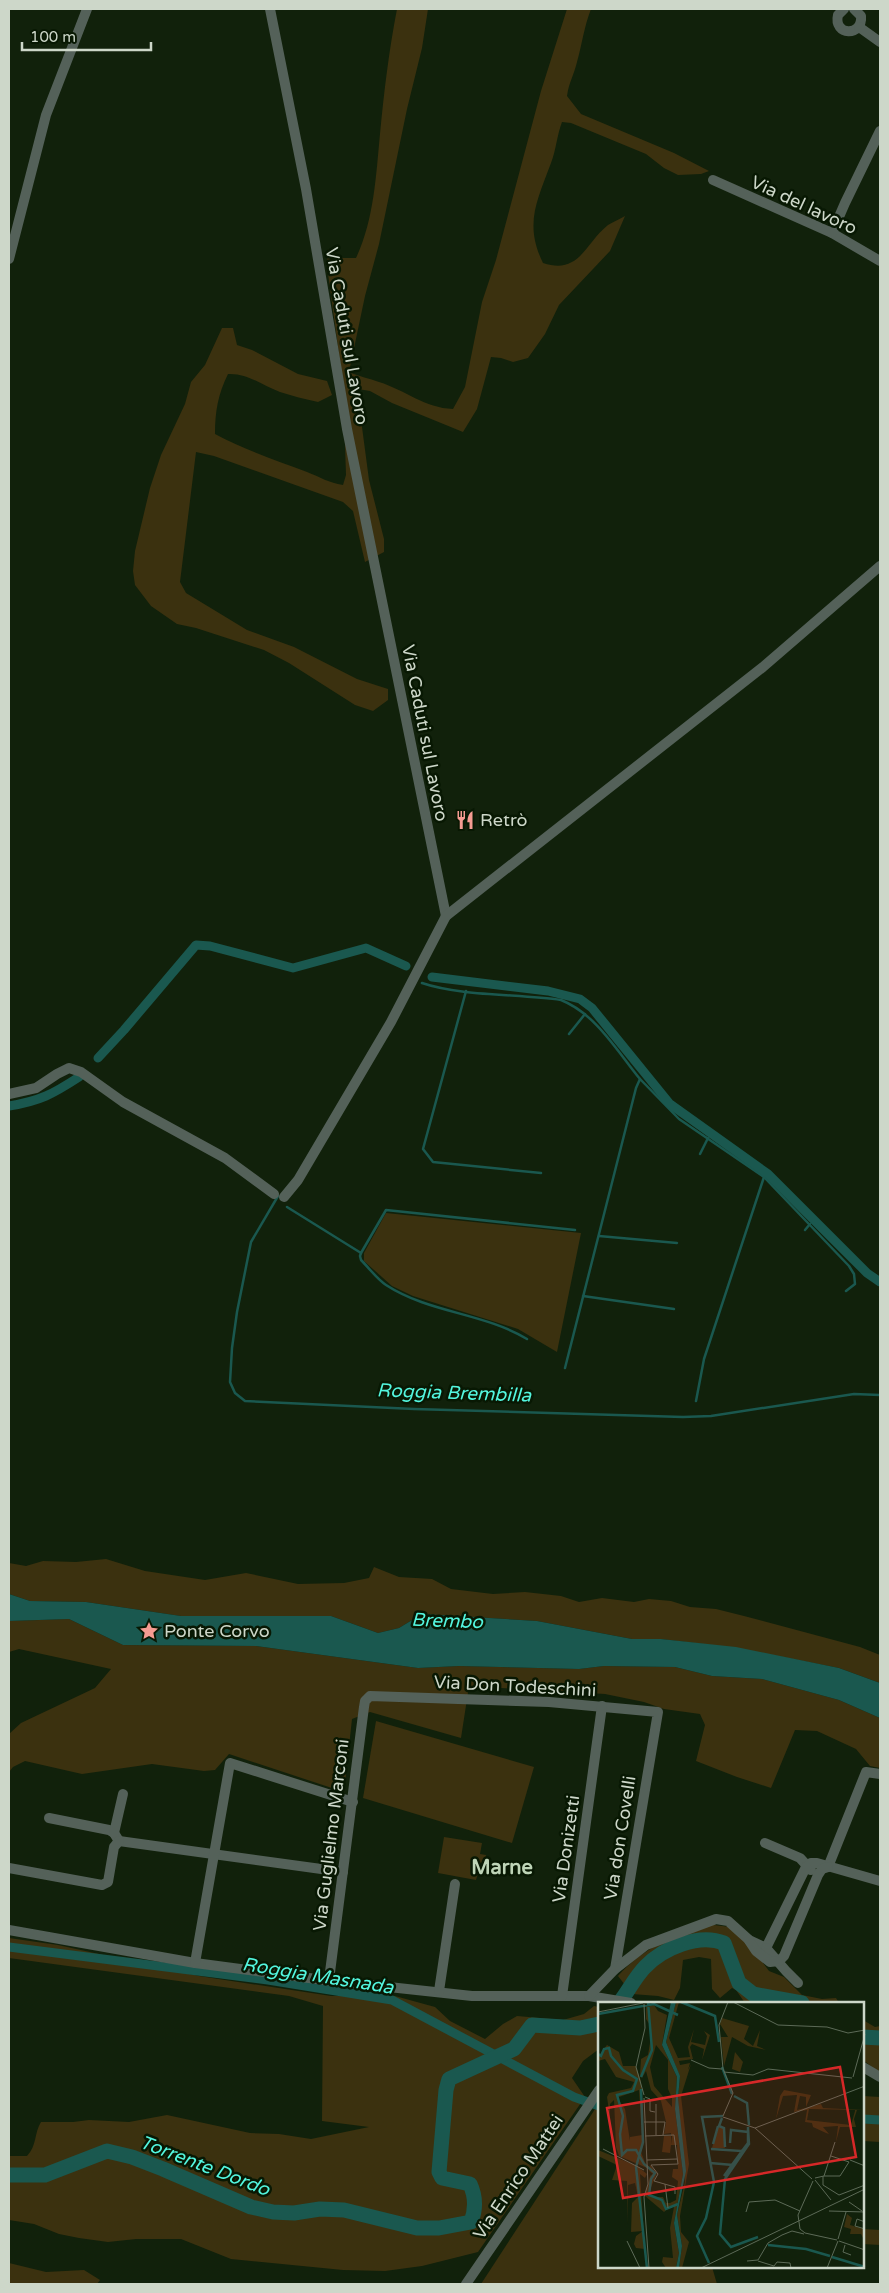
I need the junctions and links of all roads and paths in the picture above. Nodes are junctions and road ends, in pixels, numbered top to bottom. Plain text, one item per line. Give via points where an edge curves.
1 (87, 9) edge
2 (270, 9) edge
3 (844, 9) edge
4 (854, 9) edge
5 (859, 27) junction
6 (880, 42) edge
7 (880, 132) edge
8 (713, 180) dead end
9 (832, 233) junction
10 (9, 259) edge
11 (880, 261) edge
12 (880, 566) edge
13 (446, 916) junction
14 (9, 1094) edge
15 (274, 1194) dead end
16 (284, 1197) dead end
17 (370, 1696) joint
18 (602, 1706) junction
19 (658, 1712) joint
20 (880, 1774) edge
21 (122, 1794) dead end
22 (352, 1802) junction
23 (49, 1818) dead end
24 (117, 1837) junction
25 (765, 1844) dead end
26 (214, 1856) junction
27 (806, 1867) junction
28 (828, 1867) junction
29 (9, 1868) edge
30 (343, 1872) junction
31 (818, 1875) junction
32 (880, 1882) edge
33 (456, 1884) dead end
34 (9, 1930) edge
35 (748, 1939) junction
36 (766, 1948) junction
37 (779, 1961) junction
38 (195, 1963) junction
39 (615, 1969) junction
40 (330, 1980) junction
41 (798, 1983) dead end
42 (438, 1991) junction
43 (562, 1996) junction
44 (589, 1996) junction
45 (625, 2002) edge
46 (864, 2068) edge
47 (880, 2077) edge
48 (596, 2092) edge
49 (466, 2284) edge

1 - 10 street via 46,115
2 - 13 street, Via Caduti sul Lavoro via 306,189 349,439
3 - 5 street via 837,17 840,27 849,32
4 - 5 street via 861,16
5 - 6 street
7 - 9 street
8 - 9 street, Via del lavoro
9 - 11 street, Via del lavoro
12 - 13 street via 763,667
13 - 16 street via 391,1022 298,1180
14 - 15 street via 36,1088 69,1068 81,1072 123,1102 225,1158
17 - 18 street, Via Don Todeschini
17 - 22 street, Via Guglielmo Marconi via 365,1701
18 - 19 street, Via Don Todeschini
18 - 43 street, Via Donizetti
19 - 39 street, Via don Covelli
20 - 28 street via 866,1772
21 - 24 street
22 - 26 street via 230,1762
22 - 30 street, Via Guglielmo Marconi
23 - 24 street via 105,1829
24 - 26 street
24 - 29 street via 108,1882 102,1885
25 - 27 street via 800,1858
26 - 30 street
26 - 38 street
27 - 28 street via 818,1863
27 - 31 street
27 - 36 street
28 - 31 street
28 - 32 street
30 - 40 street, Via Guglielmo Marconi
31 - 37 street
33 - 42 street
34 - 38 street
35 - 36 street
35 - 37 street via 756,1951 770,1962
35 - 39 street via 728,1920 716,1919 646,1945
36 - 37 street
37 - 41 street
38 - 40 street
39 - 44 street
40 - 42 street
42 - 43 street via 472,1996
43 - 44 street
44 - 45 street
46 - 47 street
48 - 49 street, Via Enrico Mattei

